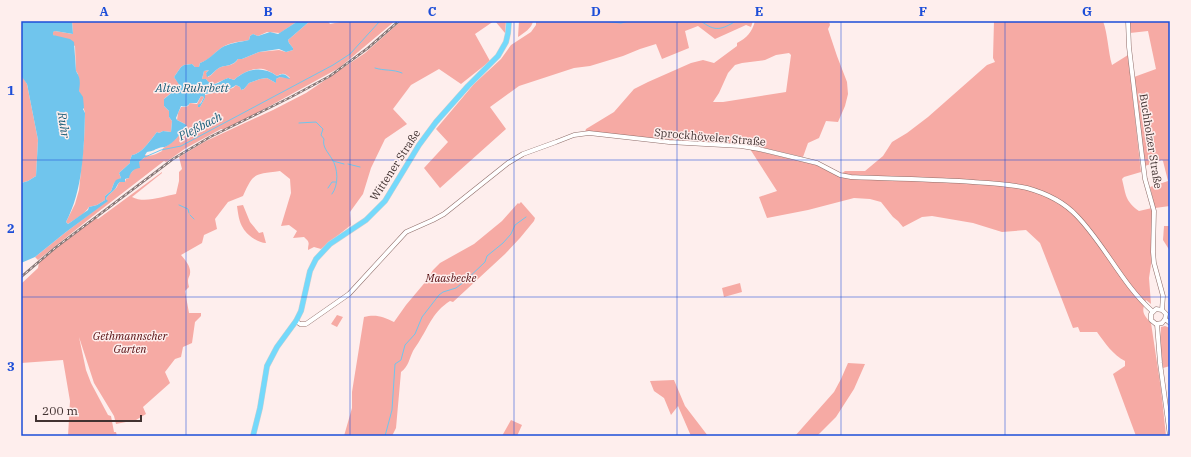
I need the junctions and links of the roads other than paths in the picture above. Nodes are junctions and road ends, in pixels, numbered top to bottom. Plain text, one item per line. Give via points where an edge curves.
1 (509, 21) edge
2 (1128, 21) edge
3 (1162, 310) junction
4 (1152, 312) junction
5 (1165, 319) junction
6 (296, 321) junction
7 (1170, 323) edge
8 (1157, 324) junction
9 (253, 436) edge
10 (1170, 436) edge

1 - 6 main road, Wittener Straße via 506,42 498,56 436,122 385,201 366,220 330,244 316,259 310,271 301,311
2 - 3 street, Buchholzer Straße via 1145,179 1154,211 1154,263 1164,296
3 - 4 street
3 - 5 street via 1166,314
4 - 6 street, Sprockhöveler Straße via 1132,291 1076,214 1051,197 1027,188 944,180 851,177 840,175 817,163 759,149 589,133 549,144 508,163 444,214 406,232 346,297 306,324
4 - 8 street, Sprockhöveler Straße via 1151,320
5 - 7 street
5 - 8 street
6 - 9 main road, Wittener Straße via 267,366
8 - 10 street

